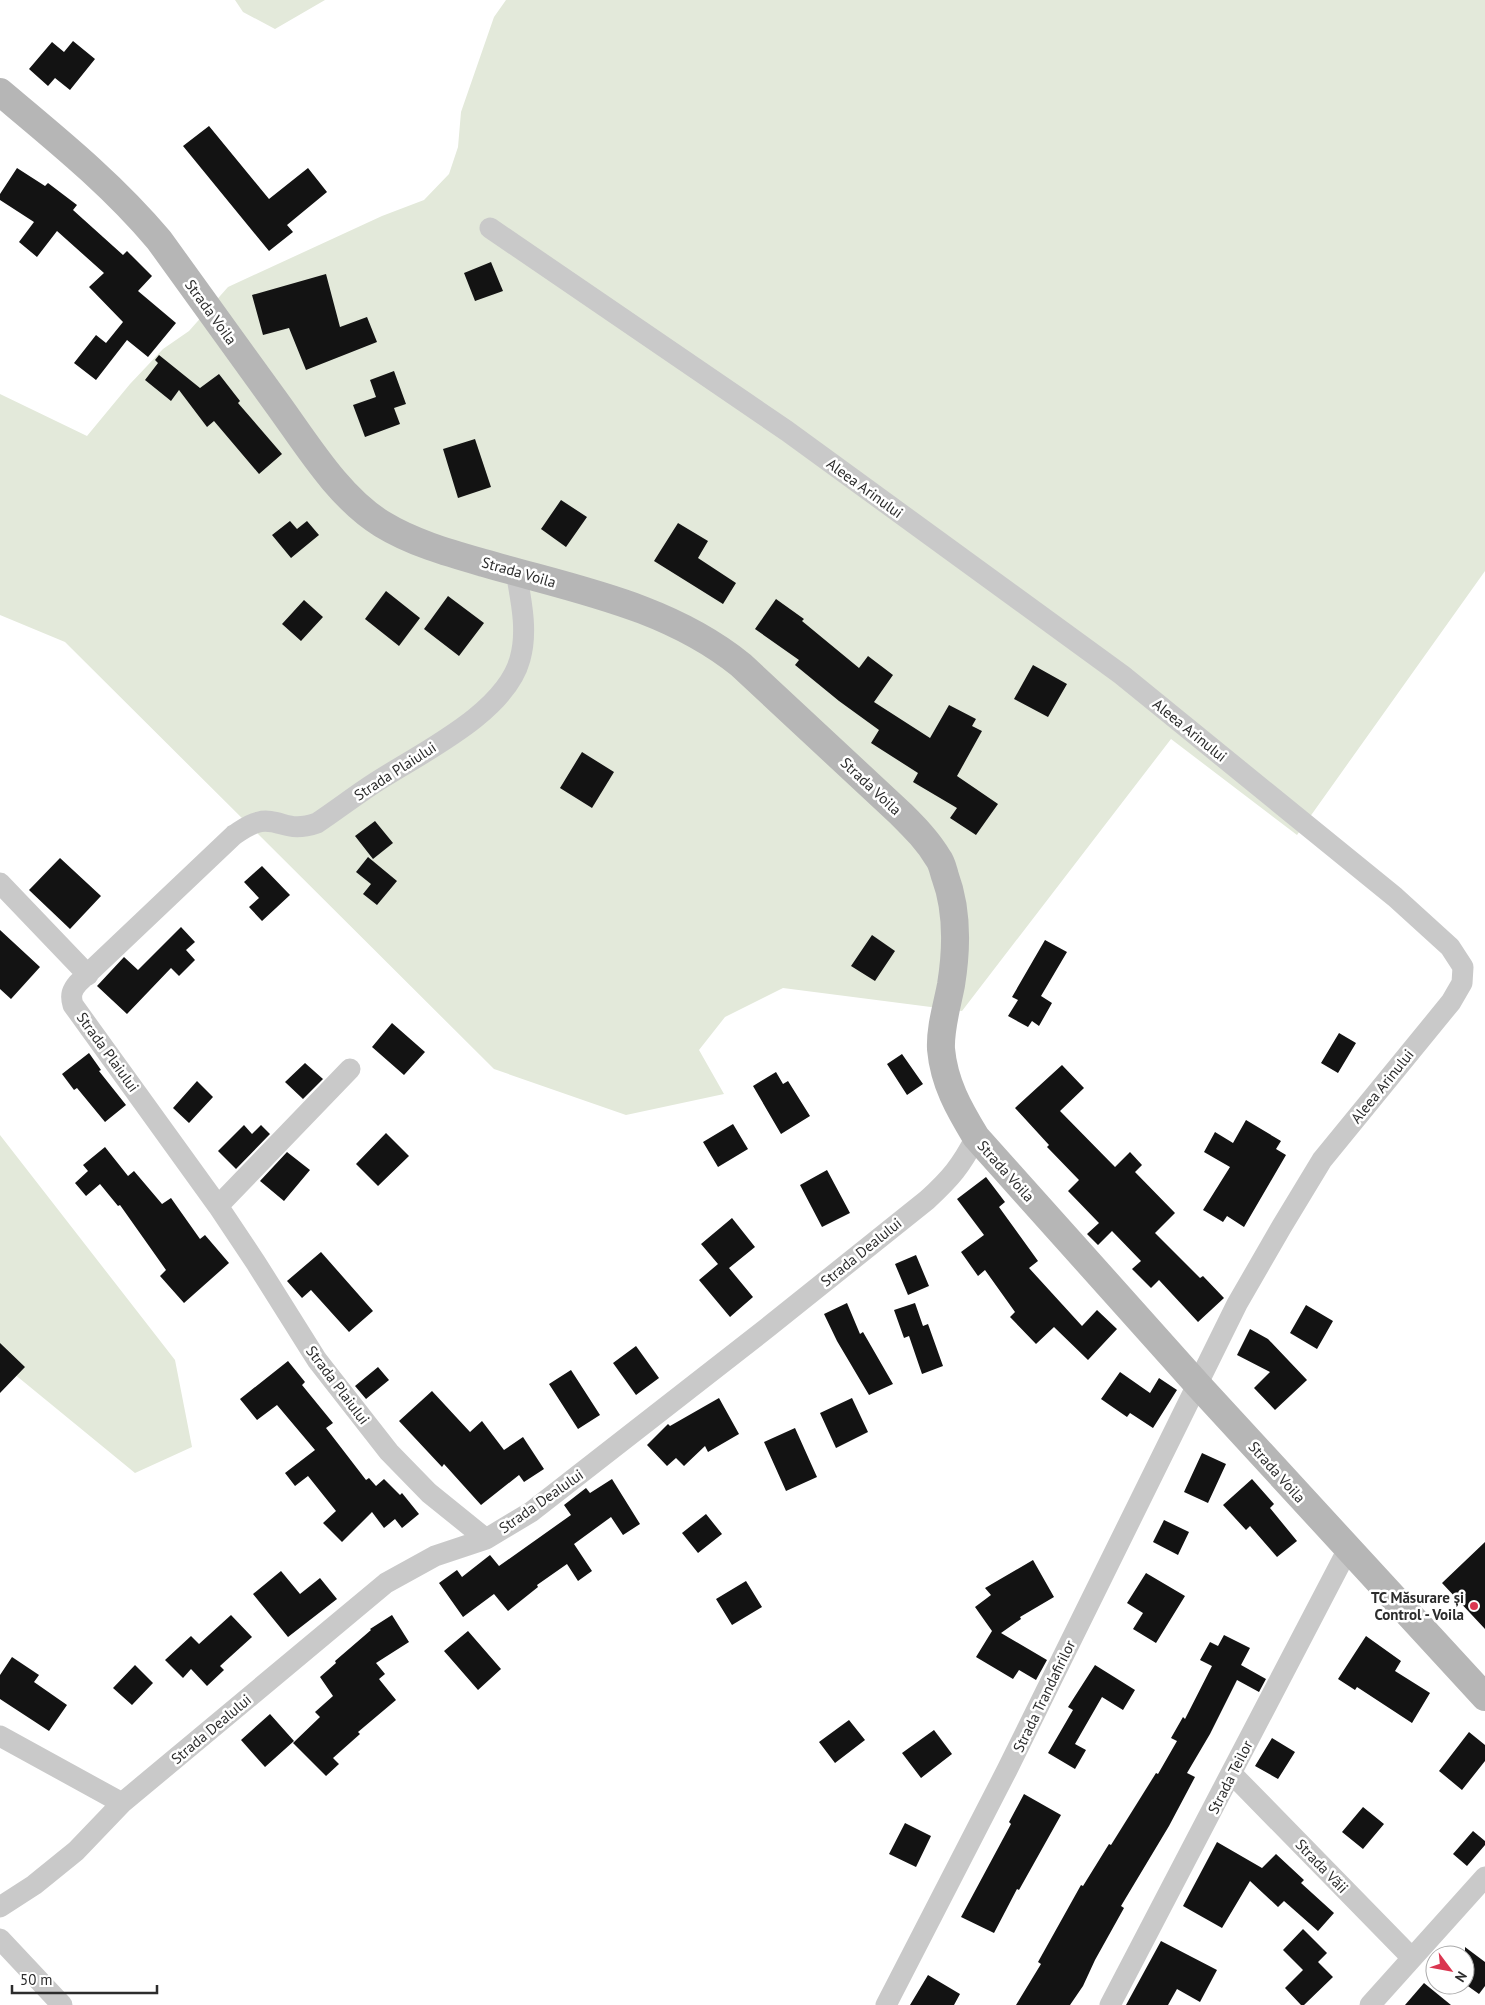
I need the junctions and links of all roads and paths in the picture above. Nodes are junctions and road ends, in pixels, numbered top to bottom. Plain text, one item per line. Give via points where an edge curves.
1 (0, 92) edge
2 (490, 228) dead end
3 (516, 572) junction
4 (0, 883) edge
5 (88, 975) junction
6 (350, 1069) dead end
7 (976, 1137) junction
8 (218, 1206) junction
9 (1198, 1385) junction
10 (486, 1539) junction
11 (1348, 1548) junction
12 (1485, 1697) edge
13 (0, 1736) edge
14 (1232, 1774) junction
15 (122, 1803) junction
16 (1485, 1877) edge
17 (0, 1906) edge
18 (0, 1939) edge
19 (1412, 1958) junction
20 (62, 2005) edge
21 (886, 2005) edge
22 (1110, 2005) edge
23 (1370, 2005) edge

1 - 3 main road, Strada Voila via 107,183 134,211 165,248 311,450 360,508 402,535
2 - 9 street, Aleea Arinului via 787,431 1122,675 1395,897 1450,947 1463,967 1462,983 1451,1002 1322,1160 1237,1304
3 - 5 street, Strada Plaiului via 523,612 520,658 508,686 486,709 317,823 292,827 260,821 234,835
3 - 7 main road, Strada Voila via 631,605 696,633 723,650 923,837 940,860 952,893 956,924 955,954 942,1029 944,1067 952,1093
4 - 5 street
5 - 8 street, Strada Plaiului via 73,989 74,1005
6 - 8 street
7 - 9 main road, Strada Voila
7 - 10 street, Strada Dealului via 962,1163 927,1200 530,1512
8 - 10 street, Strada Plaiului via 317,1360 389,1452 429,1493
9 - 11 main road, Strada Voila
9 - 21 street, Strada Trandafirilor
10 - 15 street, Strada Dealului via 435,1556 386,1583
11 - 12 main road, Strada Voila
11 - 14 street, Strada Teilor
13 - 15 street
14 - 19 street, Strada Văii
14 - 22 street, Strada Teilor
15 - 17 street, Strada Dealului via 76,1851
16 - 19 street
18 - 20 street
19 - 23 street

